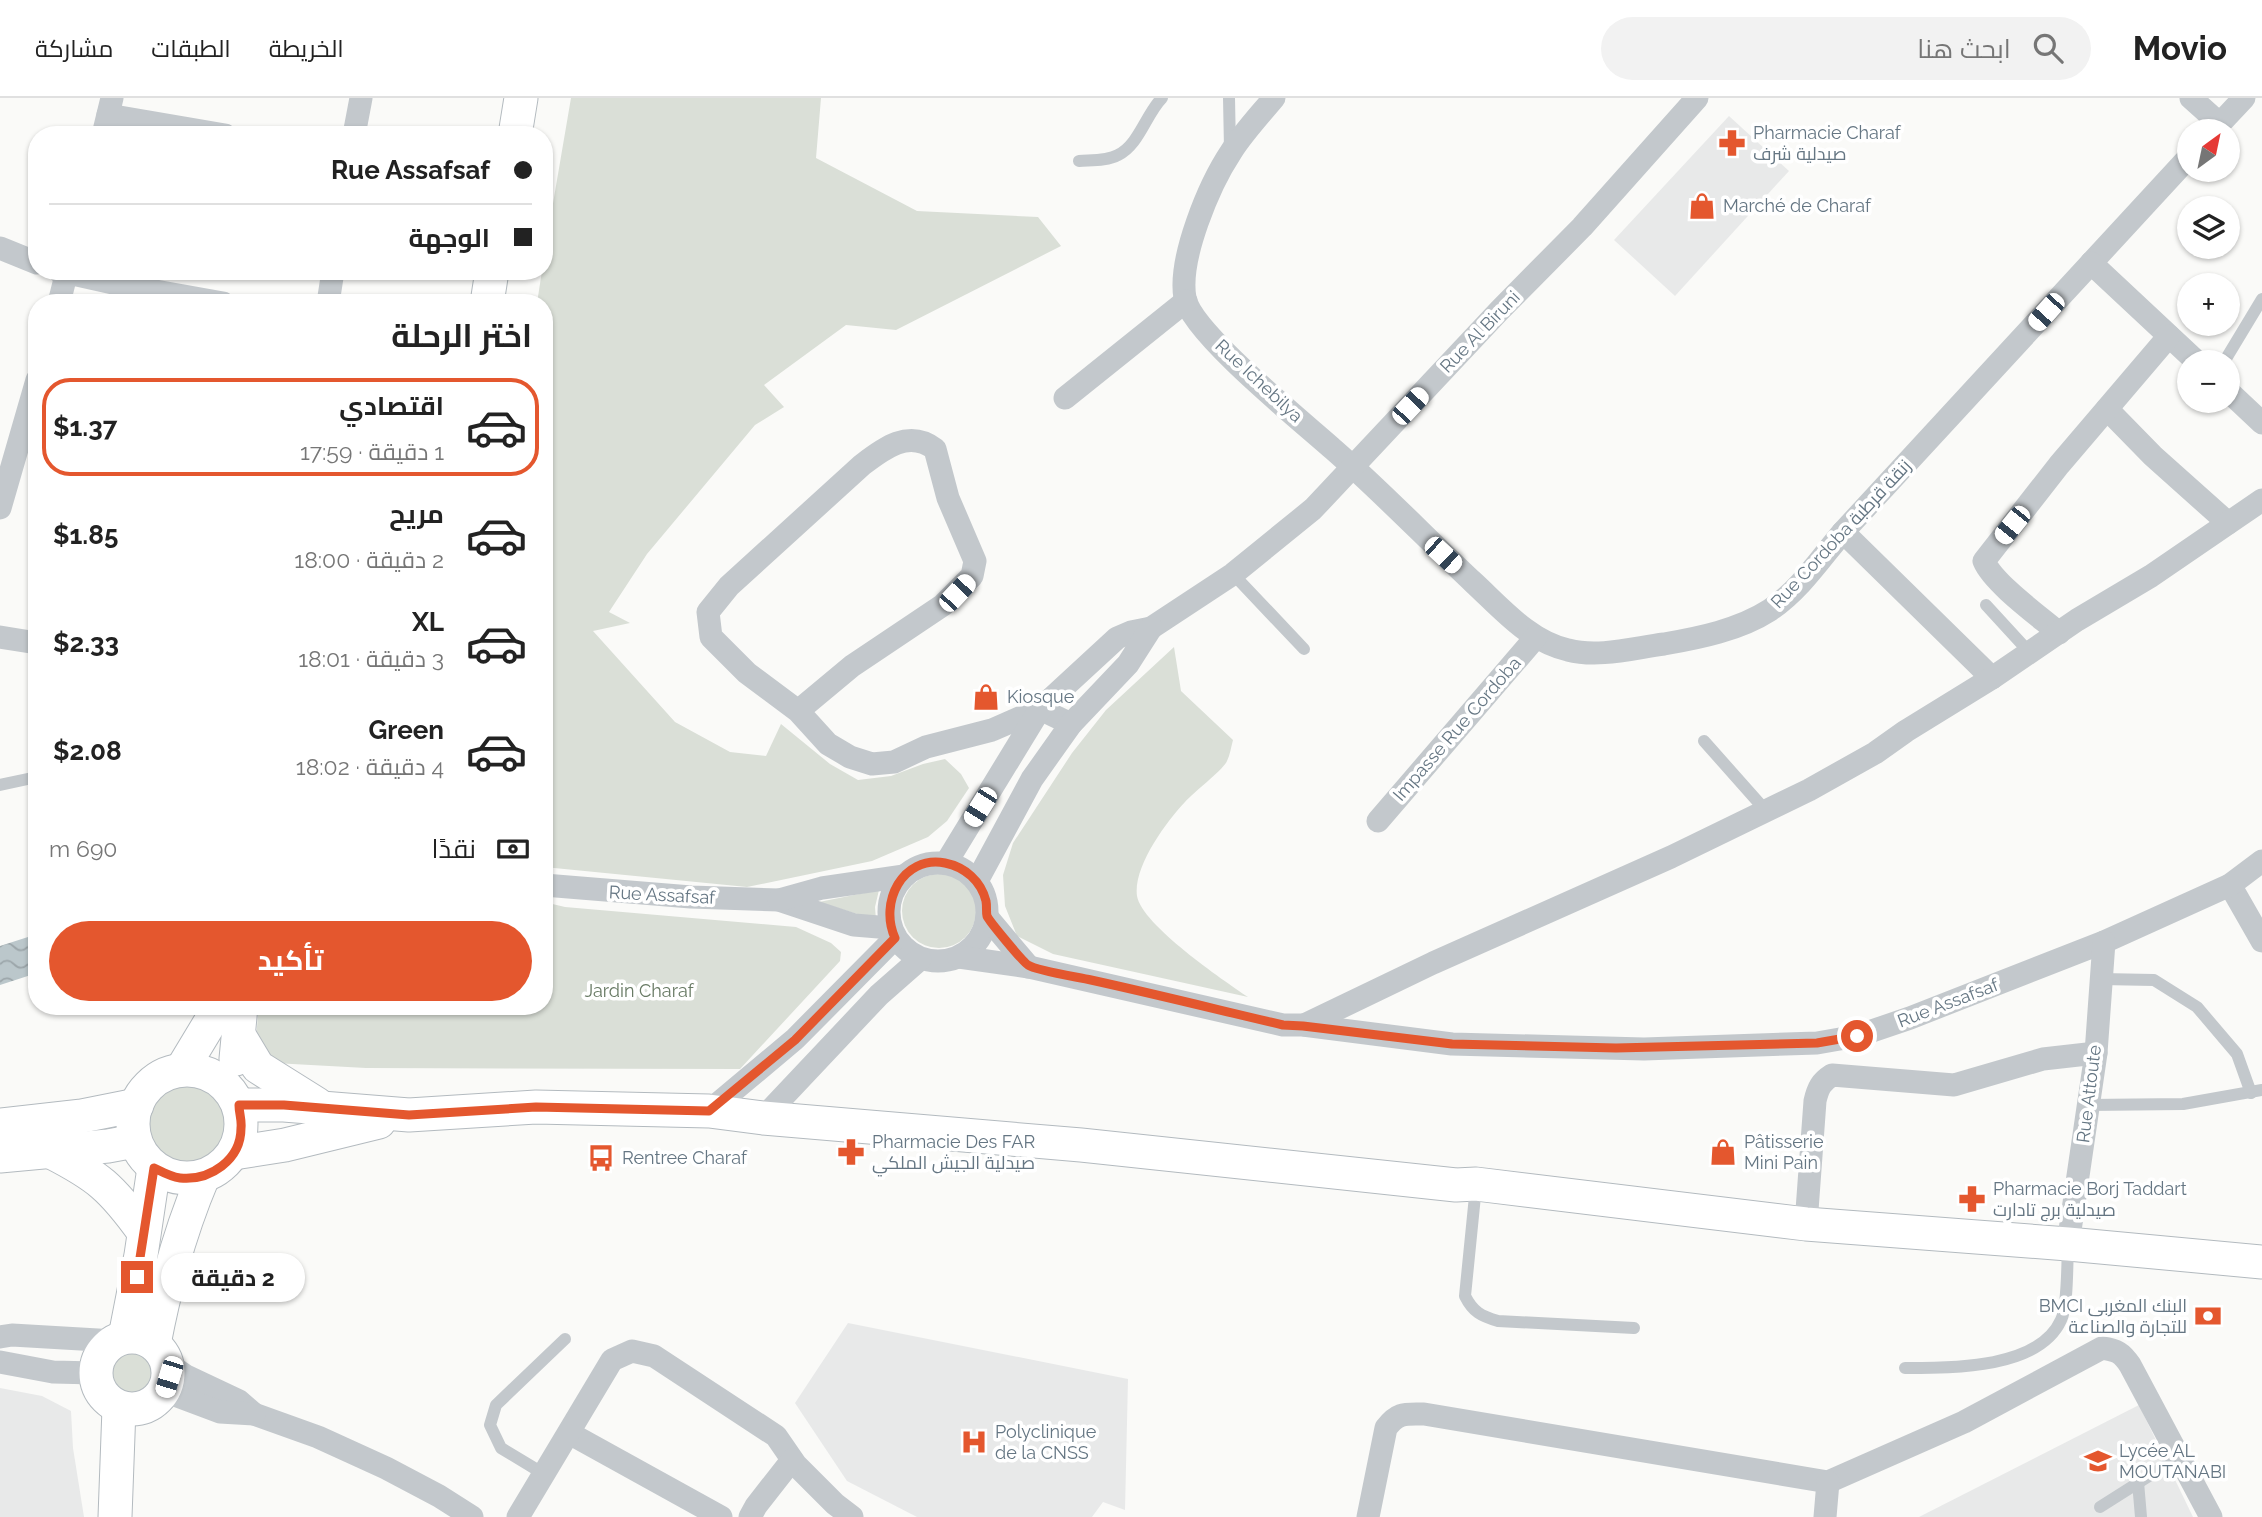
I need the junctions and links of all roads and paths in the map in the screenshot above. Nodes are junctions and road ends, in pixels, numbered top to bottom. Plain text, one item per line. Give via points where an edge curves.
1 (361, 98) edge
2 (521, 98) edge
3 (1162, 98) edge
4 (1229, 98) edge
5 (1274, 98) edge
6 (1697, 98) edge
7 (2191, 98) edge
8 (2244, 98) edge
9 (108, 116) edge
10 (2208, 119) edge
11 (2224, 119) edge
12 (170, 126) edge
13 (356, 126) edge
14 (516, 126) edge
15 (1231, 152) junction
16 (1079, 161) dead end
17 (2177, 170) edge
18 (0, 248) edge
19 (28, 259) edge
20 (2091, 264) junction
21 (105, 280) edge
22 (177, 294) edge
23 (2262, 299) edge
24 (1186, 302) junction
25 (2169, 336) junction
26 (2184, 350) edge
27 (2231, 350) edge
28 (1065, 398) dead end
29 (2240, 402) edge
30 (2107, 409) junction
31 (2262, 423) edge
32 (28, 435) edge
33 (1354, 467) junction
34 (2262, 500) edge
35 (0, 508) edge
36 (2228, 523) junction
37 (1843, 532) junction
38 (1233, 574) junction
39 (1986, 605) dead end
40 (1150, 628) junction
41 (2059, 633) junction
42 (0, 637) edge
43 (1536, 637) junction
44 (28, 642) edge
45 (1304, 649) dead end
46 (2030, 653) junction
47 (1992, 678) junction
48 (1040, 709) junction
49 (798, 711) junction
50 (1071, 724) junction
51 (1704, 741) dead end
52 (28, 779) edge
53 (0, 785) edge
54 (1767, 812) junction
55 (1378, 821) dead end
56 (2262, 861) edge
57 (946, 863) junction
58 (904, 876) junction
59 (976, 881) junction
60 (2231, 885) junction
61 (553, 886) edge
62 (779, 900) junction
63 (988, 917) junction
64 (893, 933) junction
65 (2262, 941) edge
66 (2104, 942) junction
67 (959, 957) junction
68 (920, 958) junction
69 (1029, 967) junction
70 (2101, 979) junction
71 (215, 1015) edge
72 (240, 1022) edge
73 (1303, 1026) junction
74 (2096, 1053) junction
75 (182, 1069) junction
76 (2256, 1091) edge
77 (234, 1099) junction
78 (137, 1105) junction
79 (2088, 1105) junction
80 (326, 1108) junction
81 (709, 1111) junction
82 (409, 1115) junction
83 (763, 1118) junction
84 (0, 1125) edge
85 (135, 1141) junction
86 (51, 1152) junction
87 (234, 1153) junction
88 (0, 1156) edge
89 (154, 1168) junction
90 (204, 1177) junction
91 (1476, 1184) junction
92 (1806, 1224) junction
93 (143, 1231) junction
94 (2068, 1244) junction
95 (2262, 1262) edge
96 (1634, 1328) dead end
97 (0, 1338) edge
98 (565, 1339) dead end
99 (0, 1362) edge
100 (1905, 1368) dead end
101 (141, 1370) junction
102 (95, 1373) joint
103 (569, 1433) junction
104 (2179, 1457) junction
105 (792, 1460) junction
106 (544, 1474) junction
107 (1828, 1482) junction
108 (2138, 1482) junction
109 (2100, 1507) dead end
110 (823, 1508) edge
111 (115, 1517) edge
112 (134, 1517) edge
113 (472, 1517) edge
114 (518, 1517) edge
115 (721, 1517) edge
116 (750, 1517) edge
117 (852, 1517) edge
118 (1368, 1517) edge
119 (1825, 1517) edge
120 (2141, 1517) edge
121 (2211, 1517) edge

1 - 13 street
2 - 14 main road
3 - 16 lane via 1118,156
4 - 15 lane
5 - 15 street
6 - 33 street, Rue Al Biruni via 1583,227
7 - 10 street
8 - 11 street
9 - 12 street
15 - 24 street via 1190,246
17 - 20 street, Rue Cordoba زنقة قرطبة
18 - 19 street
20 - 25 street
20 - 37 street, Rue Cordoba زنقة قرطبة
21 - 22 street
23 - 27 lane
24 - 28 street
24 - 33 street, Rue Ichebilya via 1231,359
25 - 26 street
25 - 30 street
29 - 31 street
30 - 36 street
30 - 41 street via 1983,561
32 - 35 street
33 - 38 street, Rue Al Biruni via 1313,509
33 - 43 street, Rue Cordoba زنقة قرطبة
34 - 36 street
36 - 41 street
37 - 43 street, Rue Cordoba زنقة قرطبة via 1771,609 1730,628 1683,641 1605,652 1568,650
37 - 47 street
38 - 40 street, Rue Al Biruni
38 - 45 lane
39 - 46 lane
40 - 48 street via 1118,638
40 - 50 street via 1128,664
41 - 46 street
42 - 44 street
43 - 55 street, Impasse Rue Cordoba
46 - 47 street
47 - 54 street via 1875,752
48 - 49 street via 992,730 926,747 894,762 872,764 828,744
48 - 50 street
48 - 57 street
49 - 49 street via 852,666 943,605 972,576 975,561 948,498 935,450 923,442 903,441 862,465 729,586 708,612 711,637 747,673
50 - 59 street via 1032,779
51 - 54 lane
52 - 53 lane
54 - 73 street via 1433,962
56 - 60 street, Rue Assafsaf
57 - 58 street via 923,864
57 - 59 street via 963,869
58 - 62 street, Rue Assafsaf via 822,888
58 - 64 street via 888,909
59 - 63 street via 984,892
60 - 65 street
60 - 66 street, Rue Assafsaf
61 - 62 street, Rue Assafsaf
62 - 64 street, Rue Assafsaf
63 - 67 street via 973,948
63 - 69 street
64 - 68 street via 906,950
64 - 81 street via 795,1040
66 - 70 street, Rue Attoute
66 - 73 street, Rue Assafsaf via 1910,1018 1857,1036 1817,1043 1644,1049 1452,1044
67 - 68 street via 940,962
67 - 69 street, Rue Assafsaf
68 - 83 street
69 - 73 street, Rue Assafsaf
70 - 74 street, Rue Attoute
70 - 76 lane via 2154,980 2197,1007 2237,1054
71 - 75 main road
72 - 77 main road
72 - 80 main road via 258,1067
74 - 79 street, Rue Attoute
74 - 92 street via 2043,1059 1954,1085 1832,1075 1823,1080 1815,1101
75 - 77 main road via 205,1073 222,1083
75 - 78 main road via 155,1080
76 - 79 lane via 2183,1104
77 - 80 main road
77 - 87 main road via 242,1129
78 - 84 main road
78 - 85 main road
79 - 94 street, Rue Attoute
80 - 82 main road
81 - 82 main road via 536,1107
81 - 83 main road
82 - 87 main road
83 - 91 main road
85 - 86 main road
85 - 89 main road
86 - 88 main road
86 - 93 main road via 105,1184
87 - 90 main road
89 - 90 main road via 178,1178
89 - 93 main road
90 - 101 main road via 181,1230
91 - 92 main road
91 - 96 lane via 1465,1296 1479,1315 1498,1321
92 - 94 main road
93 - 101 main road
94 - 95 main road
94 - 100 lane via 2063,1318 2036,1349 1976,1366
97 - 101 street via 12,1335
98 - 106 lane via 496,1405 490,1425 501,1448
99 - 102 street via 53,1372
101 - 102 main road via 102,1394
101 - 111 main road
101 - 112 main road
101 - 113 street via 220,1412 254,1414 318,1437 386,1468
103 - 105 street via 612,1360 642,1351 765,1428
103 - 106 street
103 - 115 street
104 - 107 street via 2123,1354 2102,1348 1964,1422
104 - 108 lane
104 - 121 street
105 - 110 street
105 - 116 street
106 - 114 street
107 - 118 street via 1404,1414 1394,1417 1386,1428
107 - 119 street
108 - 109 lane
108 - 120 lane
110 - 117 street

